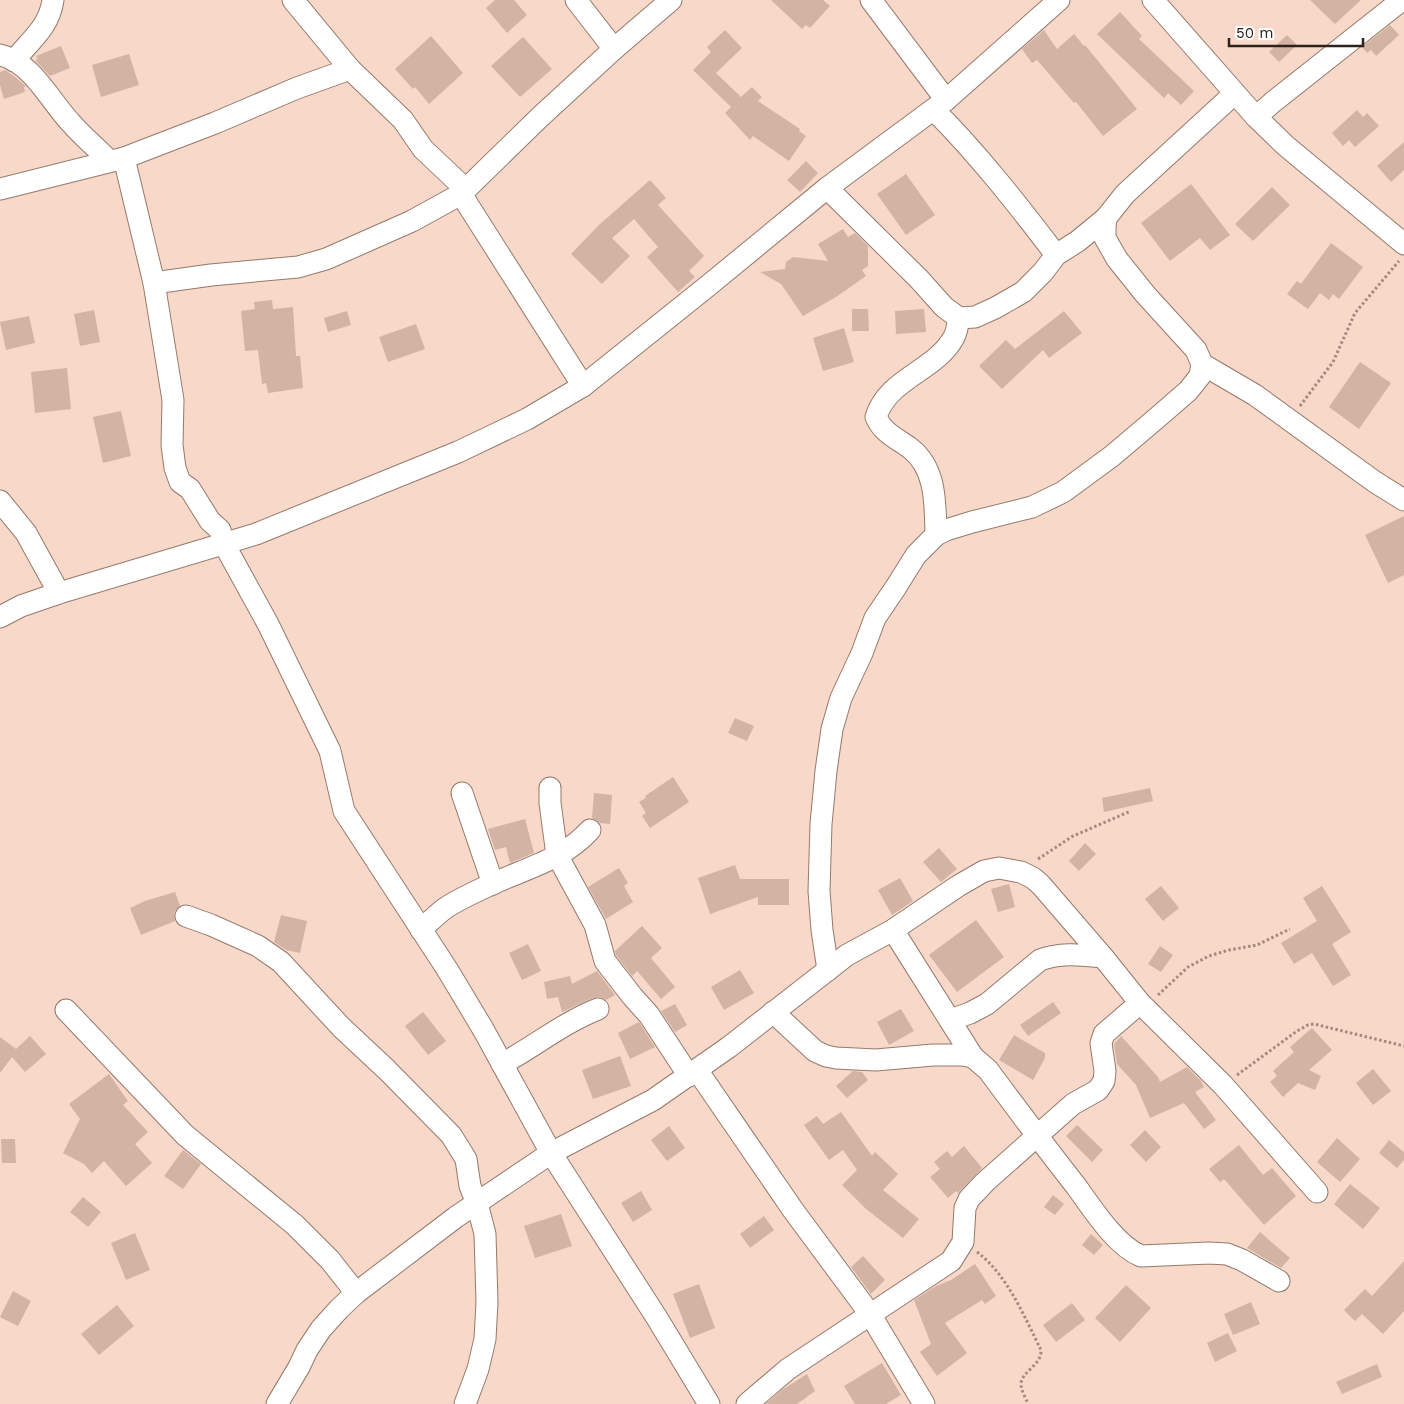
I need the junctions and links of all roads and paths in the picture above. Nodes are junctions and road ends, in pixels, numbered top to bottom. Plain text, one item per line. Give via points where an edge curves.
1 (53, 0) edge
2 (576, 0) edge
3 (671, 0) edge
4 (871, 0) edge
5 (1060, 0) edge
6 (1152, 0) edge
7 (1402, 0) edge
8 (295, 1) edge
9 (614, 49) junction
10 (7, 58) edge
11 (350, 69) junction
12 (1234, 94) junction
13 (940, 105) junction
14 (1256, 117) junction
15 (116, 160) junction
16 (827, 188) junction
17 (0, 189) edge
18 (461, 194) junction
19 (1106, 218) junction
20 (1404, 244) edge
21 (1056, 255) junction
22 (1404, 255) edge
23 (154, 283) junction
24 (959, 318) junction
25 (1202, 364) junction
26 (583, 386) junction
27 (1290, 420) junction
28 (1404, 500) edge
29 (0, 502) edge
30 (936, 535) junction
31 (224, 544) junction
32 (59, 593) junction
33 (0, 617) edge
34 (550, 788) dead end
35 (462, 793) dead end
36 (1131, 811) dead end
37 (590, 830) dead end
38 (558, 856) junction
39 (1018, 871) junction
40 (493, 884) junction
41 (186, 916) dead end
42 (1290, 929) dead end
43 (421, 930) junction
44 (893, 930) junction
45 (1103, 957) junction
46 (828, 970) junction
47 (1142, 1005) junction
48 (598, 1009) dead end
49 (66, 1010) dead end
50 (772, 1012) junction
51 (950, 1020) junction
52 (1404, 1046) edge
53 (973, 1057) junction
54 (502, 1064) junction
55 (693, 1073) junction
56 (1222, 1085) junction
57 (1037, 1136) junction
58 (551, 1153) junction
59 (1317, 1192) dead end
60 (477, 1203) junction
61 (963, 1242) junction
62 (1280, 1282) dead end
63 (356, 1294) junction
64 (870, 1314) junction
65 (277, 1404) edge
66 (465, 1404) edge
67 (709, 1404) edge
68 (747, 1404) edge
69 (924, 1404) edge
70 (1028, 1404) edge

1 - 10 street via 42,31 23,49
2 - 9 street
3 - 9 street
4 - 13 street
5 - 13 street
6 - 12 street
7 - 14 street
8 - 11 street
9 - 18 street
10 - 15 street via 24,67 67,119
11 - 15 street
11 - 18 street via 402,120 423,149 459,184
12 - 14 street
12 - 19 street via 1125,194
13 - 16 street
13 - 21 street via 959,136
14 - 20 street
15 - 17 street
15 - 23 street
16 - 24 street via 944,307
16 - 26 street
18 - 23 street via 412,221 326,259 298,266
18 - 26 street
19 - 21 street
19 - 25 street via 1105,238 1117,259 1196,350
21 - 24 street via 1023,292 975,317
22 - 27 path via 1355,313 1333,362
23 - 31 street via 173,400 175,468 180,482 190,489 210,521 220,530
24 - 30 street via 948,346 935,360 889,394 879,406 876,417 880,427 912,450 929,473 934,489
25 - 27 street
25 - 30 street via 1200,376 1188,391 1112,456 1063,492 1032,507
26 - 31 street via 458,452
27 - 28 street
29 - 32 street via 26,533
30 - 46 street via 916,555 875,618 841,698 832,729 821,824 819,891
31 - 32 street
31 - 43 street via 268,624 330,751 344,811
32 - 33 street
34 - 38 street
35 - 40 street
36 - 39 path via 1072,836
37 - 38 street
38 - 40 street
38 - 55 street via 595,925 605,961
39 - 44 street via 999,868 984,871
39 - 45 street via 1041,884
40 - 43 street via 447,907
41 - 60 street via 258,946 281,962 341,1027 451,1135 466,1159 470,1186
42 - 47 path via 1257,945 1209,956 1188,968
43 - 54 street
44 - 46 street via 846,955
44 - 51 street
45 - 47 street
45 - 51 street via 1066,954 1040,960 986,1004
46 - 50 street
47 - 56 street
47 - 57 street via 1104,1034 1101,1042 1104,1081 1098,1090 1073,1104
48 - 54 street via 567,1023
49 - 63 street via 185,1135 295,1225 330,1260
50 - 53 street via 815,1051 831,1057 876,1060 933,1055
50 - 55 street
51 - 53 street
52 - 56 path via 1308,1025
53 - 57 street via 988,1070
54 - 58 street
55 - 58 street via 653,1100
55 - 64 street
56 - 59 street
57 - 61 street via 969,1199 965,1208
57 - 62 street via 1107,1226 1132,1252 1141,1256 1227,1254
58 - 60 street
58 - 67 street
60 - 63 street
60 - 66 street via 485,1234 488,1302 485,1340
61 - 64 street via 944,1267
61 - 70 path via 996,1270 1041,1350 1039,1359 1022,1380
63 - 65 street via 321,1329
64 - 68 street via 788,1369
64 - 69 street

